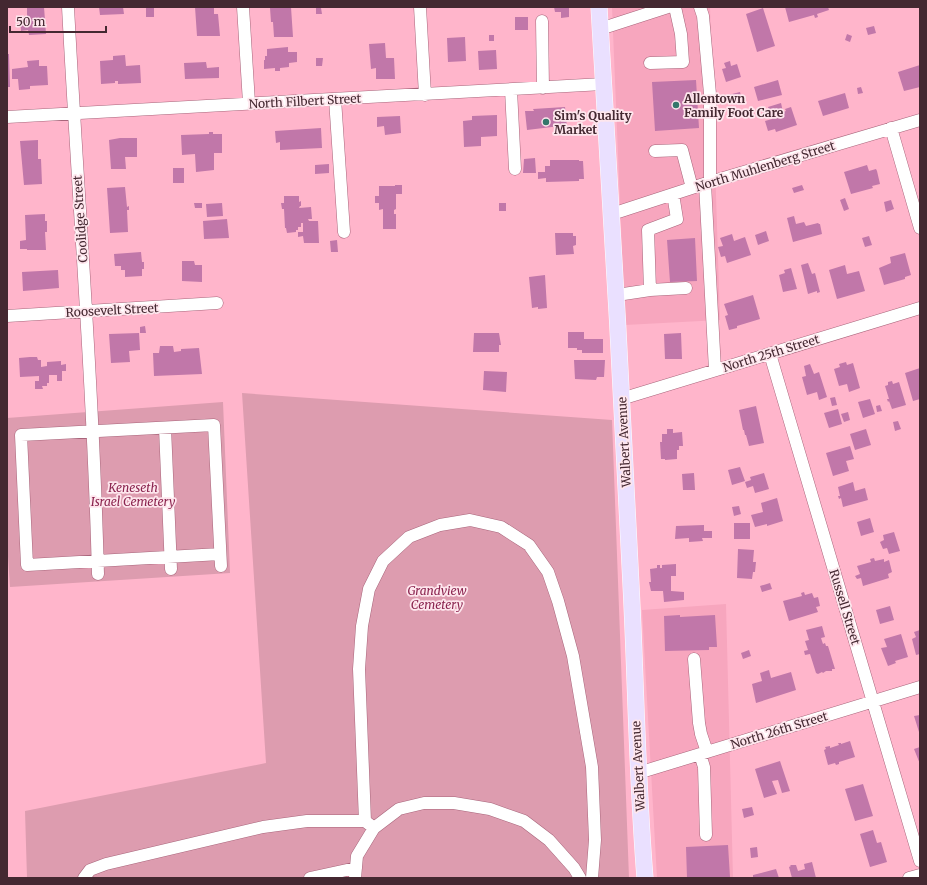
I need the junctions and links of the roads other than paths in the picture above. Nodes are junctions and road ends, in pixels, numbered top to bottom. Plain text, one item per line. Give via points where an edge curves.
1 (68, 7) edge
2 (243, 7) edge
3 (420, 7) edge
4 (599, 7) edge
5 (668, 7) edge
6 (675, 7) edge
7 (700, 7) edge
8 (542, 21) dead end
9 (600, 29) junction
10 (650, 64) dead end
11 (603, 84) junction
12 (543, 88) junction
13 (511, 90) junction
14 (425, 95) junction
15 (335, 99) junction
16 (248, 103) junction
17 (73, 114) junction
18 (7, 117) edge
19 (920, 120) edge
20 (892, 128) junction
21 (655, 151) dead end
22 (515, 169) dead end
23 (708, 183) junction
24 (692, 188) junction
25 (673, 194) junction
26 (612, 214) junction
27 (920, 228) edge
28 (344, 232) dead end
29 (686, 288) dead end
30 (650, 290) junction
31 (617, 295) junction
32 (217, 304) dead end
33 (920, 308) edge
34 (87, 312) junction
35 (7, 316) edge
36 (770, 354) junction
37 (715, 370) junction
38 (621, 399) junction
39 (164, 428) junction
40 (92, 432) junction
41 (98, 561) junction
42 (170, 563) junction
43 (98, 574) dead end
44 (694, 658) dead end
45 (920, 687) edge
46 (873, 701) junction
47 (703, 753) junction
48 (638, 773) junction
49 (370, 824) junction
50 (706, 835) dead end
51 (920, 861) edge
52 (355, 873) edge
53 (920, 875) edge
54 (84, 878) edge
55 (310, 878) edge
56 (580, 878) edge
57 (592, 878) edge
58 (645, 878) edge
59 (909, 878) edge

1 - 17 street, Coolidge Street
2 - 16 street
3 - 14 street
4 - 9 main road, Walbert Avenue
5 - 9 street
6 - 10 street via 681,34 683,62
7 - 23 street via 710,94
8 - 12 street
9 - 11 main road, Walbert Avenue
11 - 12 street, North Filbert Street
11 - 26 main road, Walbert Avenue
12 - 13 street, North Filbert Street
13 - 14 street, North Filbert Street
13 - 22 street
14 - 15 street, North Filbert Street
15 - 16 street, North Filbert Street
15 - 28 street
16 - 17 street, North Filbert Street
17 - 18 street, North Filbert Street
17 - 34 street, Coolidge Street
19 - 20 street, North Muhlenberg Street
20 - 23 street, North Muhlenberg Street
20 - 27 street
21 - 24 street via 682,150
23 - 24 street, North Muhlenberg Street
23 - 37 street
24 - 25 street, North Muhlenberg Street
25 - 26 street, North Muhlenberg Street
25 - 30 street via 677,219 648,230
26 - 31 main road, Walbert Avenue
29 - 30 street
30 - 31 street
31 - 38 main road, Walbert Avenue
32 - 34 street, Roosevelt Street
33 - 36 street, North 25th Street
34 - 35 street, Roosevelt Street
34 - 40 street, Coolidge Street
36 - 37 street, North 25th Street
36 - 46 street, Russell Street
37 - 38 street, North 25th Street
38 - 48 main road, Walbert Avenue via 632,586
39 - 40 street
39 - 42 street
39 - 42 street via 214,425 221,560
40 - 41 street, Coolidge Street
40 - 41 street via 21,435 27,565
41 - 42 street
41 - 43 street, Coolidge Street
44 - 47 street
45 - 46 street, North 26th Street
46 - 47 street, North 26th Street
46 - 51 street, Russell Street
47 - 48 street, North 26th Street
47 - 50 street
48 - 58 main road, Walbert Avenue
49 - 52 street via 357,856
49 - 54 street via 308,821 263,827 106,864 90,870
49 - 56 street via 399,810 424,803 454,803 490,809 524,821 548,840
49 - 57 street via 360,670 362,626 369,589 383,561 409,537 440,525 470,520 501,527 529,545 548,572 573,656 592,767 595,840
52 - 55 street
53 - 59 street

